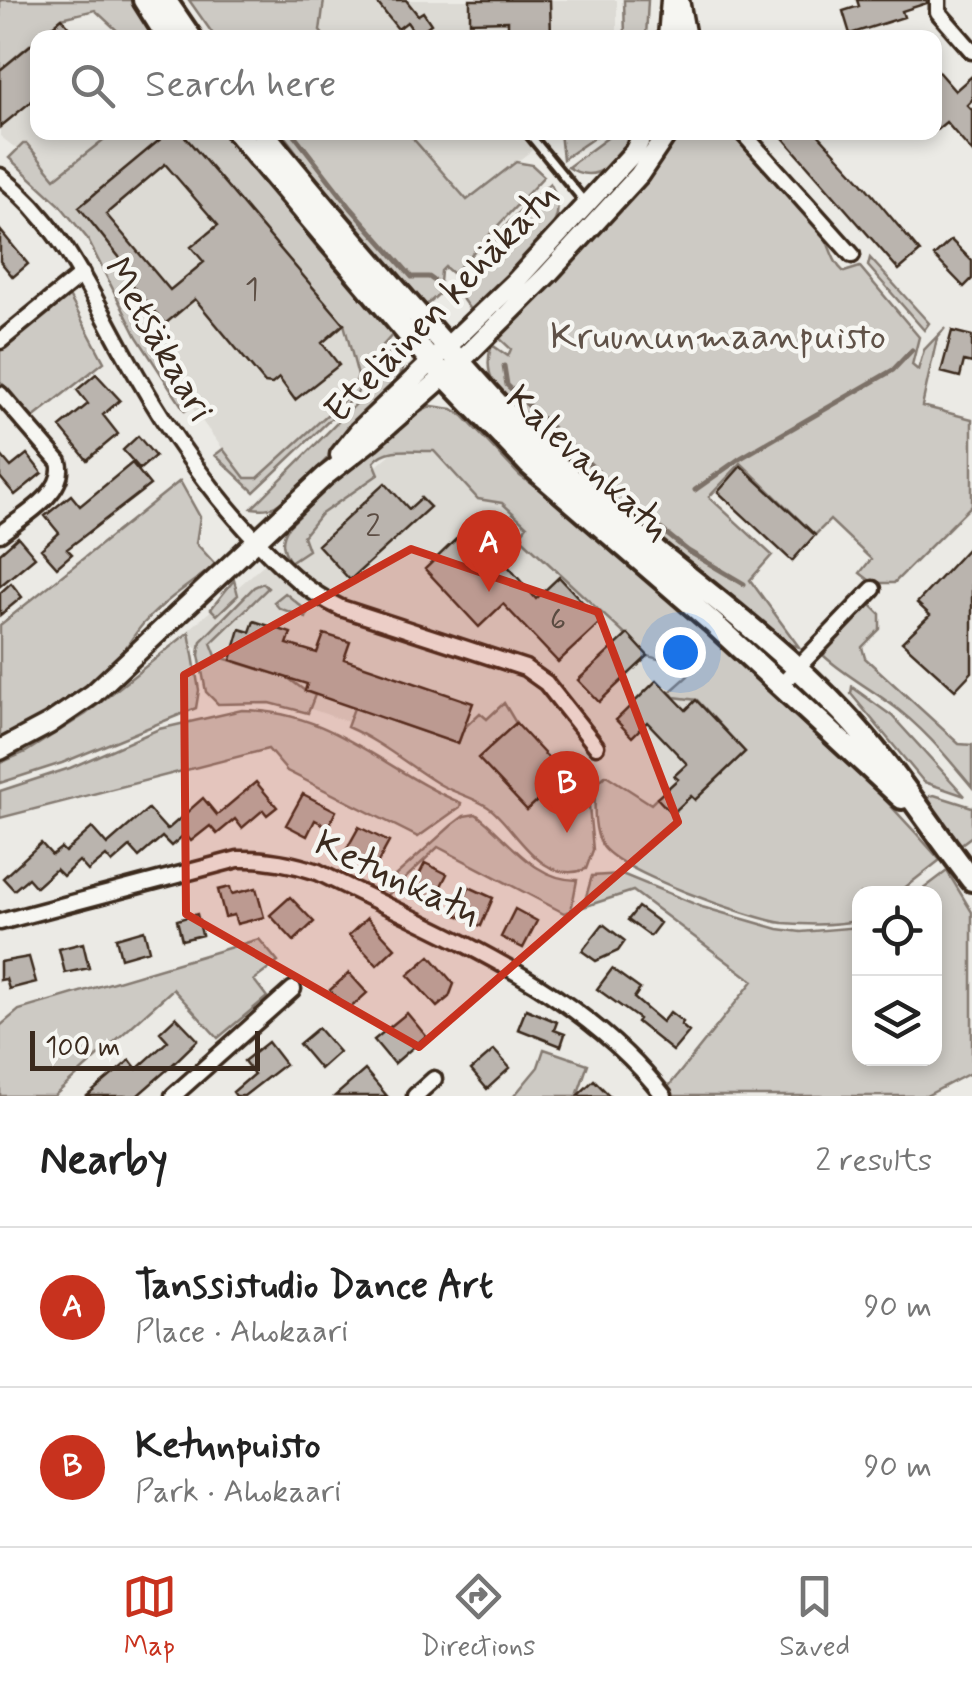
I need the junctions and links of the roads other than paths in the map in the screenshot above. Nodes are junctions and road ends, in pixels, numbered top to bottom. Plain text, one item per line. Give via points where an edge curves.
1 (144, 0) edge
2 (165, 0) edge
3 (671, 0) edge
4 (679, 0) edge
5 (938, 0) edge
6 (163, 30) edge
7 (186, 30) edge
8 (669, 30) edge
9 (685, 30) edge
10 (972, 52) edge
11 (245, 140) edge
12 (271, 140) edge
13 (534, 140) edge
14 (640, 140) edge
15 (662, 140) edge
16 (749, 140) edge
17 (0, 176) edge
18 (593, 210) junction
19 (852, 254) dead end
20 (82, 274) junction
21 (0, 341) edge
22 (445, 362) junction
23 (0, 394) edge
24 (0, 534) edge
25 (256, 539) junction
26 (874, 589) dead end
27 (796, 668) junction
28 (781, 684) junction
29 (596, 746) dead end
30 (0, 750) edge
31 (922, 817) junction
32 (972, 880) edge
33 (0, 922) edge
34 (294, 989) dead end
35 (434, 1079) dead end
36 (173, 1096) edge
37 (415, 1096) edge
38 (664, 1096) edge

1 - 6 main road
2 - 7 main road
3 - 8 street
4 - 9 street
5 - 10 street via 938,12
11 - 22 main road, Kalevankatu
12 - 22 main road, Kalevankatu
13 - 18 lane
14 - 18 street, Eteläinen kehäkatu
15 - 18 street, Eteläinen kehäkatu via 639,174
16 - 19 street
17 - 20 street, Metsäkaari via 57,232
18 - 22 street, Eteläinen kehäkatu via 547,275
20 - 21 street
20 - 25 street, Metsäkaari via 178,444
22 - 25 street, Eteläinen kehäkatu via 370,441
22 - 27 main road, Kalevankatu
22 - 28 main road, Kalevankatu via 570,502
23 - 24 street via 62,472 48,495
25 - 29 street, Metsäkaari via 318,597 525,668 546,682
25 - 30 street, Eteläinen kehäkatu via 93,694
26 - 27 street
27 - 28 street
27 - 31 main road, Kalevankatu via 878,752
28 - 31 main road, Kalevankatu
31 - 32 main road, Kalevankatu
33 - 38 street, Ketunkatu via 238,859 297,865 573,1006
34 - 36 street
35 - 37 street

